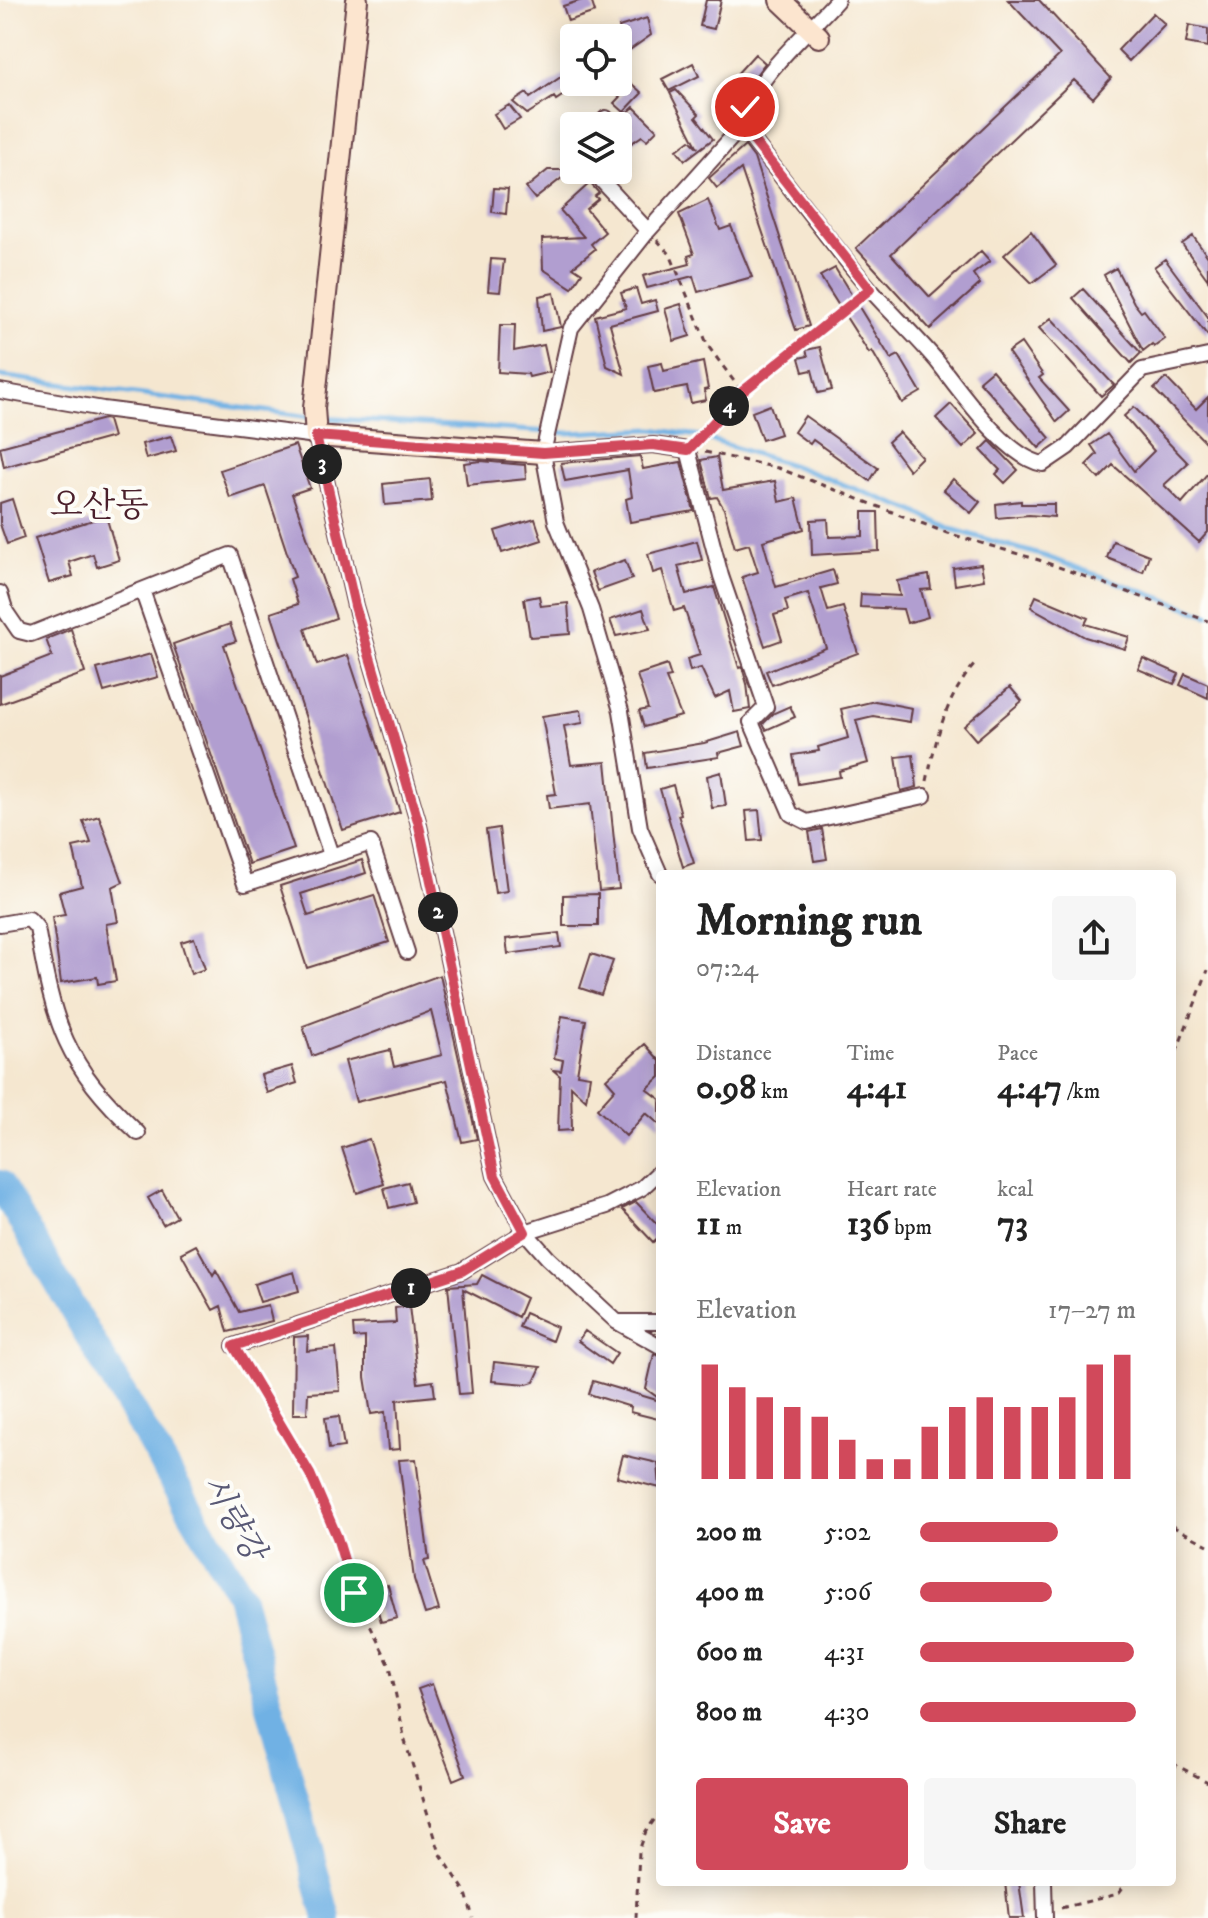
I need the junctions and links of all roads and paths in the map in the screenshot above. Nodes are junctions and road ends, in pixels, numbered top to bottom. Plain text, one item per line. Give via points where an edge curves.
1 (357, 0) edge
2 (780, 0) edge
3 (837, 0) edge
4 (815, 33) junction
5 (742, 126) junction
6 (605, 184) edge
7 (648, 231) junction
8 (870, 289) junction
9 (1208, 356) edge
10 (0, 391) edge
11 (742, 392) junction
12 (315, 423) junction
13 (688, 450) junction
14 (543, 453) junction
15 (142, 590) junction
16 (0, 593) edge
17 (1208, 621) edge
18 (975, 664) dead end
19 (924, 796) joint
20 (331, 855) junction
21 (658, 870) edge
22 (0, 924) edge
23 (407, 952) dead end
24 (1208, 970) edge
25 (1176, 1053) edge
26 (138, 1133) dead end
27 (656, 1175) edge
28 (525, 1232) junction
29 (617, 1322) junction
30 (656, 1322) edge
31 (656, 1344) edge
32 (234, 1346) joint
33 (1176, 1528) edge
34 (1208, 1545) edge
35 (1176, 1765) edge
36 (1208, 1782) edge
37 (656, 1817) edge
38 (1044, 1886) edge
39 (1124, 1886) edge
40 (1045, 1915) edge
41 (473, 1918) edge
42 (636, 1918) edge

1 - 12 street
2 - 4 street
3 - 4 street
4 - 5 street via 758,88 745,107
5 - 7 street
5 - 8 street
6 - 7 street
7 - 11 path via 670,254 708,346
7 - 14 street via 571,328
8 - 9 street via 961,395 1031,462 1043,464 1068,447 1142,370
8 - 11 path
10 - 12 street via 103,409
11 - 13 path
12 - 14 street
12 - 28 street via 355,606 418,821 495,1176
13 - 14 street via 653,445
13 - 17 path via 778,468 947,533
13 - 19 street via 721,576 766,707 751,722 791,814 807,822
14 - 21 street via 556,522 591,609 621,711 640,828
15 - 16 street via 31,634 19,631
15 - 20 street via 245,884
15 - 20 street via 230,555
18 - 19 path via 958,684 942,721
20 - 23 street via 371,843
22 - 26 street via 29,919 37,928 51,1006 68,1051
24 - 25 path
27 - 28 street via 607,1206
28 - 29 street
28 - 32 street via 462,1271
29 - 30 street
29 - 31 street
32 - 41 path via 310,1474 337,1537 354,1593 390,1666 405,1741 440,1853 466,1893
33 - 34 path
35 - 36 path
37 - 42 path via 639,1851
38 - 40 street
39 - 40 path via 1118,1894

